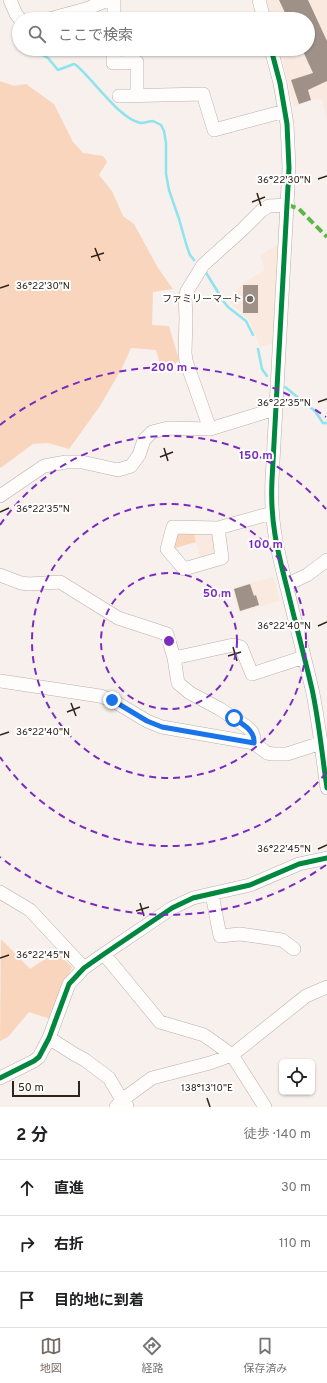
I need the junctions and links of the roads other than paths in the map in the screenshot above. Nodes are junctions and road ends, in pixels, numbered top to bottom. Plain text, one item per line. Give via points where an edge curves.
1 (10, 0) edge
2 (108, 0) edge
3 (114, 0) edge
4 (259, 0) edge
5 (15, 12) edge
6 (75, 12) edge
7 (114, 12) edge
8 (262, 12) edge
9 (113, 56) edge
10 (273, 56) edge
11 (137, 95) junction
12 (119, 96) dead end
13 (285, 111) junction
14 (288, 205) junction
15 (275, 409) junction
16 (210, 429) junction
17 (0, 496) edge
18 (272, 513) junction
19 (218, 528) junction
20 (327, 560) edge
21 (0, 575) edge
22 (286, 585) junction
23 (304, 657) junction
24 (174, 658) junction
25 (0, 682) edge
26 (254, 743) junction
27 (321, 743) junction
28 (327, 788) edge
29 (327, 858) edge
30 (0, 892) edge
31 (212, 894) junction
32 (294, 949) dead end
33 (104, 954) junction
34 (84, 968) junction
35 (327, 987) edge
36 (49, 1038) junction
37 (232, 1055) junction
38 (0, 1078) edge
39 (122, 1105) edge
40 (265, 1107) edge

1 - 5 street
2 - 6 street
3 - 7 street
4 - 8 street
9 - 11 street via 113,63 137,62
10 - 13 street
11 - 12 street
11 - 13 street via 202,94 214,130
13 - 14 street
14 - 15 street
14 - 16 street via 269,206 262,210 203,265 187,291 186,361
15 - 16 street
15 - 18 street
16 - 17 street via 168,428 152,432 144,440 139,455 131,466 118,470 82,462 44,466
18 - 19 street
18 - 22 street via 275,541
19 - 19 street via 173,526 167,549 184,570 222,558
20 - 22 street via 307,575
21 - 24 street via 21,584 60,582 118,618 167,634
22 - 23 street
23 - 24 street via 252,674 241,647 233,644
23 - 27 street
24 - 26 street via 178,683 247,727 252,732
25 - 26 street via 100,696 162,727
26 - 27 street via 266,753 280,755
27 - 28 street
29 - 31 street via 299,864 250,885
30 - 34 street via 30,910
31 - 32 street via 220,936 240,934 282,940
31 - 33 street via 193,898 172,908
33 - 34 street
33 - 37 street via 160,1022 204,1035
34 - 36 street via 69,984
35 - 37 street via 306,996
36 - 38 street via 34,1062
36 - 39 street via 109,1078
37 - 39 street via 152,1078
37 - 40 street

